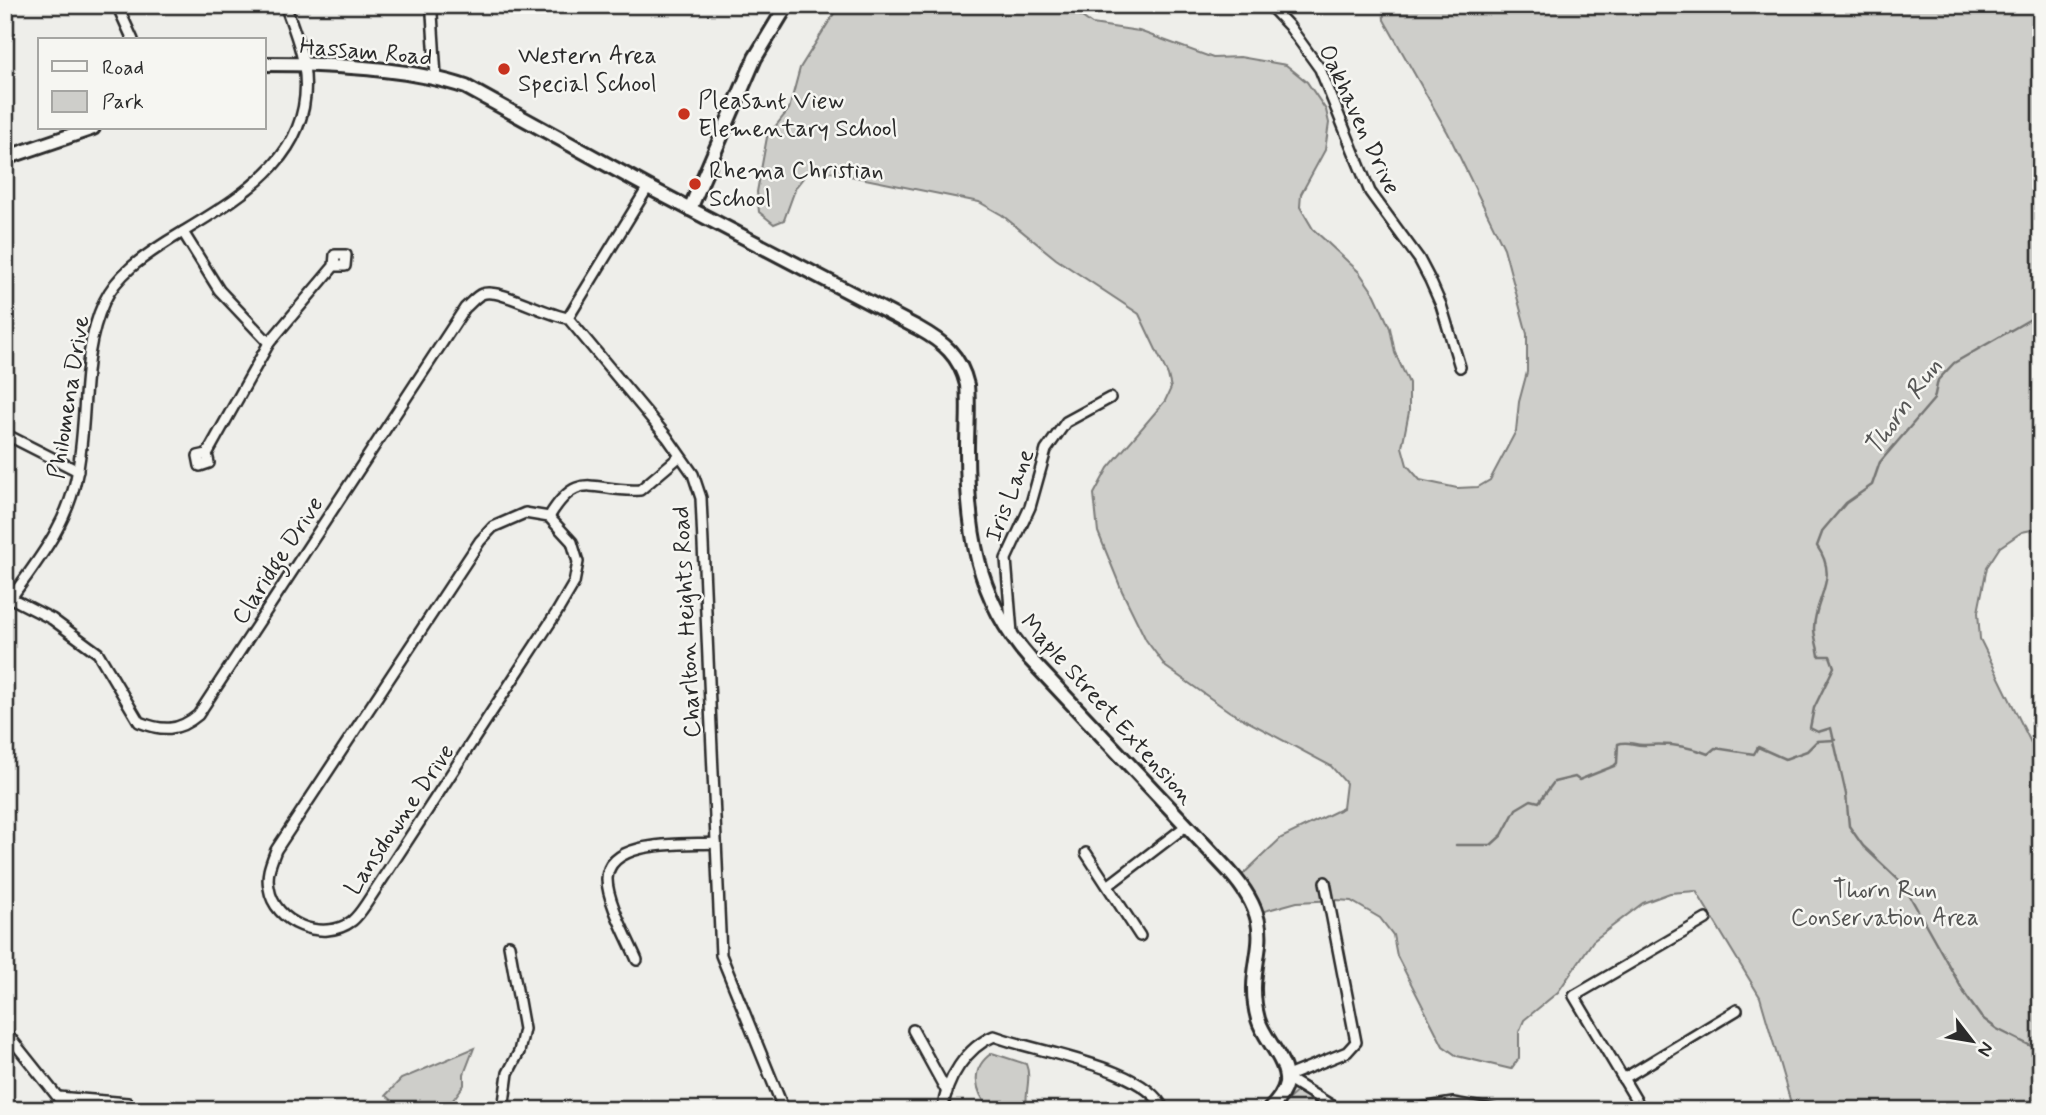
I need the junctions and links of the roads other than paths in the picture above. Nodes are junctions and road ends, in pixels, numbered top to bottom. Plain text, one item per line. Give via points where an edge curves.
1 (117, 5) edge
2 (285, 5) edge
3 (435, 5) edge
4 (787, 5) edge
5 (1269, 5) edge
6 (132, 38) edge
7 (266, 64) edge
8 (304, 66) junction
9 (436, 77) junction
10 (88, 130) edge
11 (5, 158) edge
12 (648, 187) junction
13 (690, 209) junction
14 (183, 232) junction
15 (334, 265) dead end
16 (568, 318) junction
17 (269, 343) junction
18 (1460, 368) dead end
19 (1110, 398) dead end
20 (5, 434) edge
21 (207, 454) dead end
22 (679, 457) junction
23 (78, 471) junction
24 (549, 517) junction
25 (8, 596) edge
26 (1012, 638) junction
27 (1186, 826) junction
28 (716, 843) junction
29 (1086, 853) dead end
30 (1325, 882) dead end
31 (1109, 885) junction
32 (1706, 919) dead end
33 (1140, 936) dead end
34 (509, 945) dead end
35 (636, 960) dead end
36 (1737, 1010) dead end
37 (913, 1030) dead end
38 (5, 1031) edge
39 (1285, 1077) junction
40 (1623, 1079) junction
41 (947, 1092) junction
42 (58, 1097) junction
43 (68, 1110) edge
44 (134, 1110) edge
45 (503, 1110) edge
46 (784, 1110) edge
47 (943, 1110) edge
48 (1164, 1110) edge
49 (1269, 1110) edge
50 (1339, 1110) edge
51 (1409, 1110) edge
52 (1494, 1110) edge
53 (1642, 1110) edge

1 - 6 street
2 - 8 street, Philomena Drive
3 - 9 street
4 - 13 street via 755,58
5 - 18 street, Oakhaven Drive via 1320,69 1370,192 1430,280
7 - 8 street, Hassam Road
8 - 9 street, Hassam Road
8 - 14 street, Philomena Drive via 298,125 285,153 249,190
9 - 12 street, Hassam Road via 466,87
10 - 11 street
12 - 13 street, Hassam Road
12 - 16 street
13 - 26 street, Maple Street Extension via 937,339 958,360 968,395 967,484 973,542 995,610
14 - 17 street via 219,290
14 - 23 street, Philomena Drive via 126,271 96,319
15 - 17 street
16 - 22 street, Charlton Heights Road
16 - 25 street, Claridge Drive via 549,315 497,291 481,294 465,309 198,715 186,726 169,730 139,722 98,653 61,625
17 - 21 street
19 - 26 street, Iris Lane via 1066,422 1046,450 1030,507 1006,559
20 - 23 street
22 - 24 street via 640,490 574,487
22 - 28 street, Charlton Heights Road via 693,474 701,498
23 - 25 street, Philomena Drive via 57,533
24 - 24 street, Lansdowne Drive via 525,513 508,518 480,541 276,850 268,869 268,888 274,906 292,922 314,930 334,929 352,921 557,612 574,583 578,562 572,542
26 - 27 street, Maple Street Extension
27 - 31 street
27 - 39 street, Maple Street Extension via 1254,903 1261,934 1257,1014
28 - 35 street via 636,848 610,865 610,893
28 - 46 street, Charlton Heights Road via 721,955
29 - 31 street
30 - 39 street via 1356,1042 1347,1052
31 - 33 street
32 - 40 street via 1574,996
34 - 45 street via 524,1029 508,1073
36 - 40 street
37 - 41 street
38 - 42 street
39 - 49 street via 1282,1094
39 - 50 street
40 - 53 street
41 - 47 street
41 - 48 street via 976,1043 994,1036 1102,1068 1158,1097
42 - 43 street
42 - 44 street via 128,1103
51 - 52 street via 1453,1102

